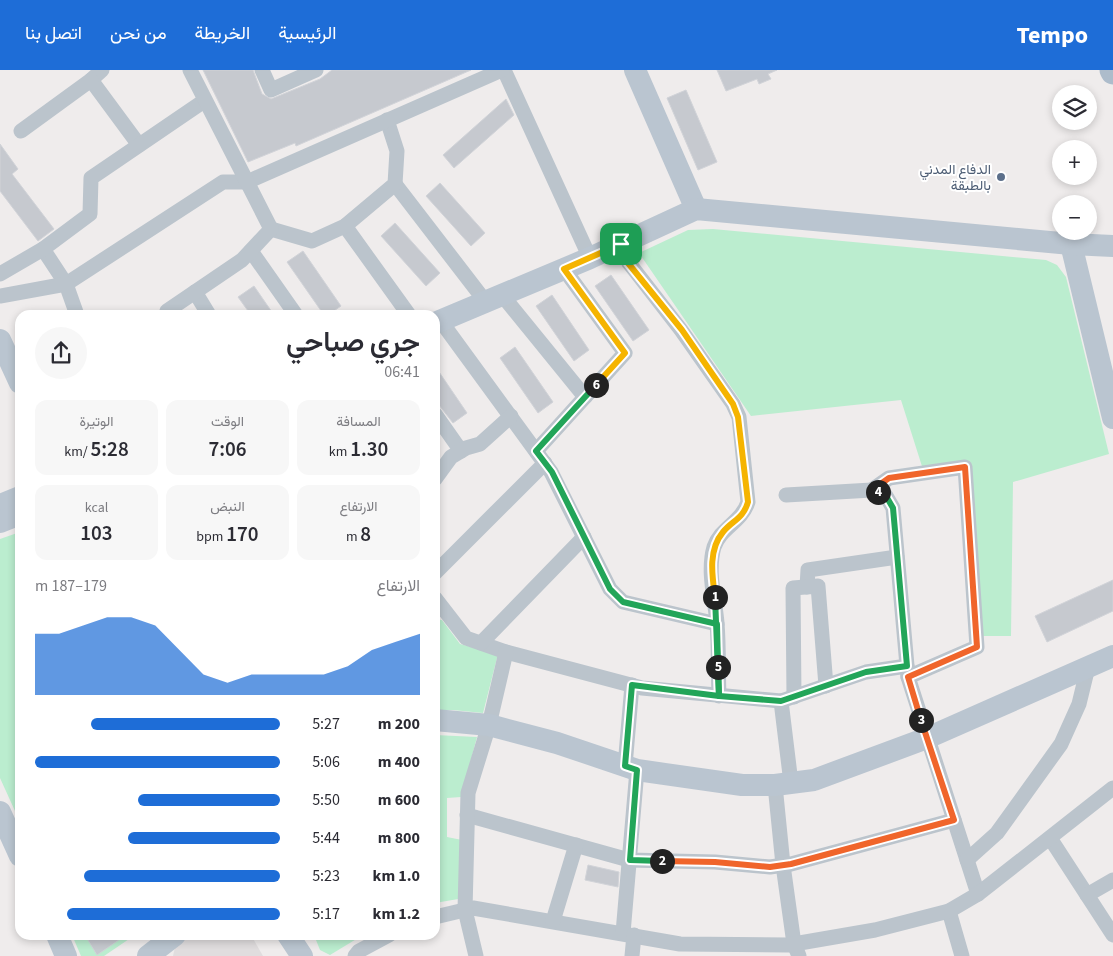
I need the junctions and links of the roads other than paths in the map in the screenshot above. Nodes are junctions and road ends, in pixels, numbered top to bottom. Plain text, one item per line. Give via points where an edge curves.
1 (190, 70) edge
2 (262, 70) edge
3 (316, 70) edge
4 (503, 70) edge
5 (635, 70) edge
6 (96, 75) edge
7 (204, 101) junction
8 (387, 120) junction
9 (21, 131) dead end
10 (139, 145) junction
11 (247, 182) junction
12 (395, 184) junction
13 (696, 209) junction
14 (345, 226) junction
15 (271, 229) junction
16 (621, 244) junction
17 (1071, 244) junction
18 (1113, 246) edge
19 (44, 249) junction
20 (251, 251) junction
21 (1113, 253) edge
22 (590, 258) junction
23 (564, 269) junction
24 (0, 274) edge
25 (66, 284) junction
26 (194, 292) junction
27 (0, 296) edge
28 (493, 298) junction
29 (76, 310) edge
30 (167, 310) edge
31 (207, 310) edge
32 (292, 310) edge
33 (405, 310) edge
34 (440, 321) edge
35 (440, 325) edge
36 (0, 340) edge
37 (15, 373) edge
38 (585, 398) junction
39 (511, 416) junction
40 (1113, 418) edge
41 (440, 421) edge
42 (461, 451) junction
43 (536, 451) junction
44 (545, 463) junction
45 (440, 472) edge
46 (872, 490) junction
47 (786, 495) dead end
48 (15, 499) edge
49 (0, 505) edge
50 (15, 516) edge
51 (0, 522) edge
52 (584, 537) junction
53 (897, 557) junction
54 (440, 568) edge
55 (807, 587) junction
56 (440, 608) edge
57 (717, 624) junction
58 (481, 643) junction
59 (506, 652) junction
60 (1113, 656) edge
61 (1088, 667) junction
62 (907, 672) junction
63 (632, 685) junction
64 (826, 686) junction
65 (719, 696) junction
66 (787, 699) junction
67 (440, 720) edge
68 (489, 725) junction
69 (927, 738) junction
70 (631, 768) junction
71 (783, 784) junction
72 (1113, 788) edge
73 (0, 812) edge
74 (467, 815) junction
75 (954, 820) junction
76 (1050, 838) junction
77 (15, 845) edge
78 (576, 845) junction
79 (630, 860) junction
80 (967, 860) junction
81 (782, 865) junction
82 (1113, 880) edge
83 (978, 894) junction
84 (1087, 895) junction
85 (465, 910) junction
86 (949, 911) junction
87 (440, 917) edge
88 (553, 921) junction
89 (629, 934) junction
90 (1113, 935) edge
91 (59, 940) edge
92 (169, 940) edge
93 (291, 940) edge
94 (380, 940) edge
95 (797, 950) edge
96 (66, 956) edge
97 (148, 956) edge
98 (302, 956) edge
99 (355, 956) edge
100 (476, 956) edge
101 (632, 956) edge
102 (962, 956) edge

1 - 7 street
2 - 3 street via 271,90
4 - 8 street
4 - 22 street
5 - 13 street
6 - 9 street
6 - 10 street
7 - 10 street
7 - 11 street
8 - 11 street
8 - 12 street via 397,151
10 - 19 street via 91,178 90,214
11 - 15 street
11 - 25 street via 223,182
12 - 14 street
12 - 28 street
13 - 16 street
13 - 17 street
14 - 15 street via 312,241
14 - 33 street
15 - 20 street
16 - 22 street
16 - 57 street via 628,263 682,330 733,404 738,417 748,502 745,513 723,532 714,546 712,566
17 - 18 street
17 - 21 street
17 - 40 street
19 - 24 street
19 - 25 street
20 - 26 street
20 - 32 street
22 - 23 street
23 - 28 street
23 - 38 street via 625,353
25 - 27 street
25 - 29 street
26 - 30 street
26 - 31 street
28 - 34 street
28 - 38 street
35 - 39 street
36 - 37 street
38 - 43 street
39 - 42 street via 480,444
39 - 43 street
41 - 42 street
42 - 45 street via 451,457
43 - 44 street
44 - 52 street
44 - 54 street
46 - 47 street
46 - 53 street via 886,496 893,508
46 - 62 street via 889,478 965,467 977,647
48 - 49 street
50 - 51 street
52 - 57 street via 610,589 623,602
52 - 58 street
53 - 55 street via 808,570
53 - 62 street
55 - 64 street via 818,586
55 - 66 street via 793,588
56 - 58 street via 466,638
57 - 65 street
58 - 59 street
59 - 63 street
59 - 68 street
60 - 61 street
61 - 69 street
61 - 80 street via 1078,704 1061,744 997,833
62 - 64 street via 866,672
62 - 69 street
63 - 65 street
63 - 70 street
64 - 66 street
65 - 66 street
66 - 71 street
67 - 68 street
68 - 70 street via 557,742
68 - 74 street via 468,793
69 - 71 street via 814,780
69 - 75 street
70 - 71 street via 742,785
70 - 79 street
71 - 81 street
72 - 76 street
73 - 77 street
74 - 78 street
74 - 85 street
75 - 80 street
75 - 81 street
76 - 83 street
76 - 84 street
78 - 79 street
78 - 88 street
79 - 81 street
79 - 89 street
80 - 83 street
81 - 95 street
82 - 84 street
83 - 86 street
84 - 90 street
85 - 87 street
85 - 88 street via 473,908
85 - 100 street
86 - 95 street
86 - 102 street
88 - 89 street
89 - 95 street via 680,944
89 - 101 street
91 - 96 street
92 - 97 street
93 - 98 street
94 - 99 street

